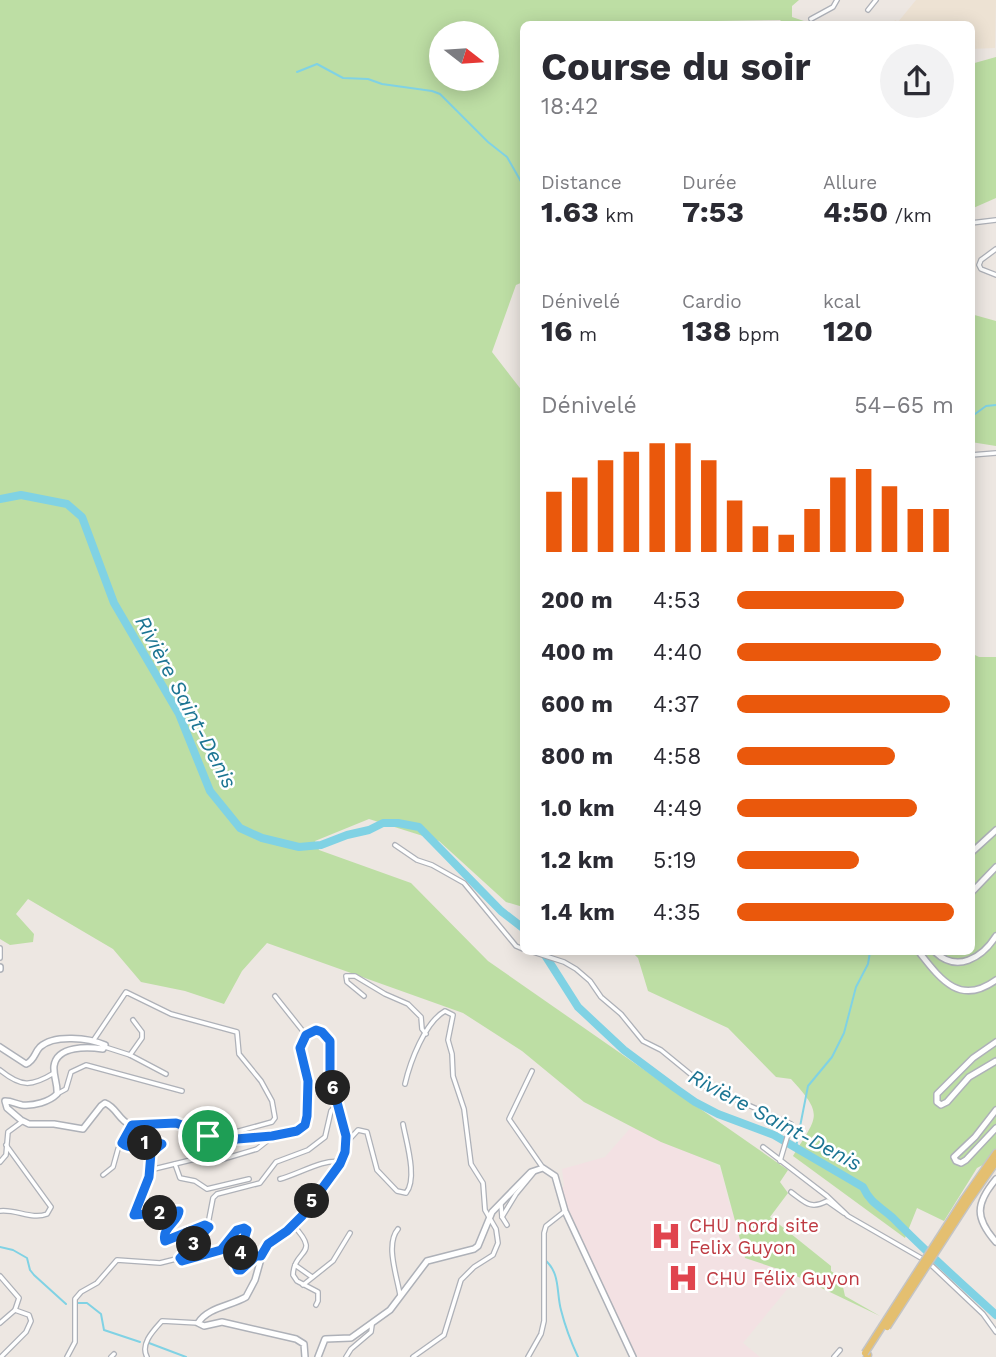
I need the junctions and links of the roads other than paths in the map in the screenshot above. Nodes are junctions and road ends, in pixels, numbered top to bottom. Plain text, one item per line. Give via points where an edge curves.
1 (837, 0) edge
2 (876, 0) edge
3 (868, 10) dead end
4 (811, 19) dead end
5 (996, 220) edge
6 (975, 223) edge
7 (996, 249) edge
8 (996, 275) edge
9 (996, 453) edge
10 (975, 455) edge
11 (996, 830) edge
12 (395, 845) dead end
13 (975, 849) edge
14 (996, 867) edge
15 (975, 889) edge
16 (996, 936) edge
17 (0, 948) edge
18 (520, 948) edge
19 (543, 955) edge
20 (921, 955) edge
21 (939, 955) edge
22 (0, 958) edge
23 (996, 980) edge
24 (275, 996) dead end
25 (364, 996) dead end
26 (134, 1020) dead end
27 (426, 1034) junction
28 (306, 1035) junction
29 (93, 1041) junction
30 (996, 1042) edge
31 (0, 1047) edge
32 (105, 1047) junction
33 (130, 1055) junction
34 (996, 1061) edge
35 (0, 1070) edge
36 (532, 1071) dead end
37 (55, 1073) junction
38 (166, 1074) dead end
39 (405, 1084) dead end
40 (182, 1091) dead end
41 (57, 1094) junction
42 (338, 1104) junction
43 (2, 1105) edge
44 (996, 1110) edge
45 (23, 1121) junction
46 (403, 1124) dead end
47 (132, 1125) junction
48 (996, 1128) edge
49 (208, 1136) junction
50 (272, 1136) junction
51 (122, 1143) junction
52 (346, 1143) junction
53 (6, 1145) junction
54 (763, 1147) dead end
55 (996, 1153) edge
56 (780, 1160) junction
57 (996, 1162) edge
58 (0, 1163) edge
59 (175, 1164) junction
60 (340, 1164) junction
61 (539, 1169) junction
62 (150, 1170) junction
63 (103, 1175) dead end
64 (249, 1179) dead end
65 (280, 1179) dead end
66 (996, 1179) edge
67 (791, 1192) dead end
68 (966, 1201) junction
69 (501, 1203) junction
70 (0, 1211) edge
71 (565, 1211) junction
72 (846, 1214) junction
73 (489, 1216) junction
74 (502, 1217) junction
75 (208, 1225) junction
76 (293, 1225) junction
77 (507, 1226) dead end
78 (398, 1229) dead end
79 (351, 1233) dead end
80 (996, 1242) edge
81 (261, 1256) junction
82 (180, 1258) junction
83 (295, 1265) junction
84 (0, 1276) edge
85 (312, 1277) junction
86 (303, 1284) junction
87 (401, 1297) junction
88 (316, 1305) dead end
89 (15, 1310) junction
90 (0, 1323) edge
91 (198, 1323) junction
92 (371, 1324) junction
93 (996, 1332) edge
94 (840, 1350) dead end
95 (865, 1355) edge
96 (1, 1357) edge
97 (66, 1357) edge
98 (147, 1357) edge
99 (305, 1357) edge
100 (318, 1357) edge
101 (346, 1357) edge
102 (413, 1357) edge
103 (528, 1357) edge
104 (633, 1357) edge
105 (834, 1357) edge

1 - 4 street
2 - 3 street
5 - 6 street
7 - 8 street via 979,265
9 - 10 street
11 - 13 main road
12 - 18 street via 464,883
14 - 15 main road
16 - 21 main road via 979,956 963,963
17 - 22 street
19 - 56 street via 564,962 590,981 643,1041 661,1049 705,1086 789,1123 792,1126
20 - 23 main road via 940,978 958,989 976,990
24 - 28 street
25 - 27 street via 346,982 346,976 355,976 408,1004 421,1017
26 - 33 street via 142,1038
27 - 39 street
27 - 73 street via 440,1014 453,1015 448,1040 453,1076 464,1109 471,1164 483,1184
28 - 42 main road via 316,1030 330,1041 330,1076
28 - 50 main road via 300,1048 308,1081 306,1120 297,1131
29 - 31 main road via 69,1039 46,1044 26,1064
29 - 32 main road
29 - 49 street via 128,991 171,1014 237,1032 239,1054 261,1081 275,1118
30 - 34 main road via 937,1094 937,1102 947,1102 969,1077
32 - 33 street
32 - 37 main road via 76,1048 62,1055 54,1065
33 - 38 street
35 - 37 street via 22,1084 40,1082
36 - 61 street via 509,1119
37 - 41 main road
40 - 41 street via 86,1065 71,1072 66,1088
41 - 43 main road via 30,1105 10,1100
42 - 52 main road
42 - 75 street via 331,1111 325,1137 308,1150 276,1162 260,1183 212,1198
43 - 45 main road
44 - 48 main road via 956,1153 956,1161 966,1160
45 - 47 main road via 83,1129 105,1103
45 - 53 street via 8,1132
46 - 52 street via 411,1171 407,1193 397,1191 379,1173 367,1132 358,1130
47 - 49 main road via 170,1122
47 - 51 street
49 - 50 main road via 225,1140
50 - 59 street via 257,1149 230,1157
51 - 62 street via 132,1148 161,1142 151,1153
51 - 63 street via 113,1167
52 - 60 main road
53 - 58 street
53 - 70 street via 51,1207 37,1216
54 - 56 street
55 - 68 main road
56 - 72 street
57 - 68 main road
59 - 62 street
59 - 64 street via 180,1178 206,1189
60 - 65 street via 335,1160
60 - 76 main road
61 - 69 main road
61 - 71 main road via 555,1176
61 - 74 street
62 - 75 street via 134,1215 179,1211 165,1241
66 - 80 main road via 979,1208 982,1224
67 - 72 street via 809,1205 827,1201
68 - 95 main road, bridge
69 - 73 main road
69 - 74 street
71 - 103 street via 544,1233 544,1321
71 - 104 main road
72 - 93 street via 928,1262
73 - 87 main road via 478,1246 427,1261
73 - 102 street via 496,1229 496,1250 461,1280 444,1335
74 - 77 street
75 - 82 street
76 - 81 main road via 268,1244
76 - 83 street via 307,1244
78 - 87 street via 392,1245
79 - 85 street via 332,1261
81 - 82 street via 238,1270 247,1234 242,1228 221,1250 185,1261
81 - 91 main road via 246,1297 220,1307
82 - 97 street via 150,1263 122,1258 113,1263 97,1283 75,1299 75,1342
83 - 85 street
83 - 86 street via 293,1275
84 - 89 street via 19,1298
85 - 86 street
86 - 88 street via 318,1292
87 - 92 main road
89 - 90 street
89 - 96 street via 29,1315 31,1321
91 - 98 street via 162,1321 145,1343
91 - 99 main road via 228,1323 296,1339 304,1344
92 - 100 main road via 351,1338 325,1339
92 - 101 street via 371,1332
94 - 105 street

